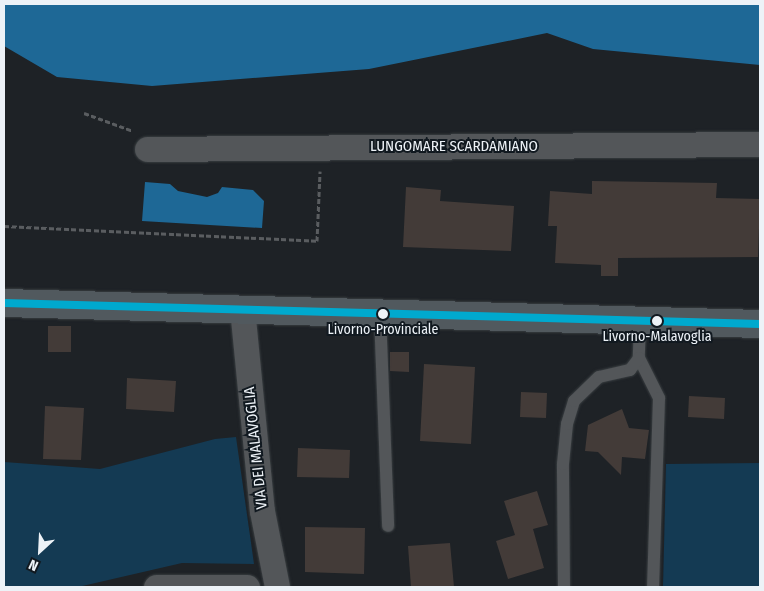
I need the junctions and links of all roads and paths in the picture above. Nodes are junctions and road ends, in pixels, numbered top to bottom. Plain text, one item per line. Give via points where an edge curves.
1 (84, 113) dead end
2 (142, 141) joint
3 (760, 144) edge
4 (321, 148) junction
5 (4, 226) edge
6 (4, 303) edge
7 (242, 308) junction
8 (380, 314) junction
9 (640, 322) junction
10 (758, 329) edge
11 (640, 358) junction
12 (388, 526) dead end
13 (156, 587) edge
14 (247, 587) edge
15 (277, 587) edge
16 (564, 587) edge
17 (653, 587) edge

1 - 2 path
2 - 4 street, LUNGOMARE SCARDAMIANO
3 - 4 street, LUNGOMARE SCARDAMIANO
4 - 5 path via 317,241
6 - 7 main road
7 - 8 main road
7 - 15 street, VIA DEI MALAVOGLIA via 262,511
8 - 9 main road
8 - 12 lane
9 - 10 main road
9 - 11 lane
11 - 16 lane via 630,370 599,377 583,388 574,401 567,424 564,464
11 - 17 lane via 659,398
13 - 14 street

